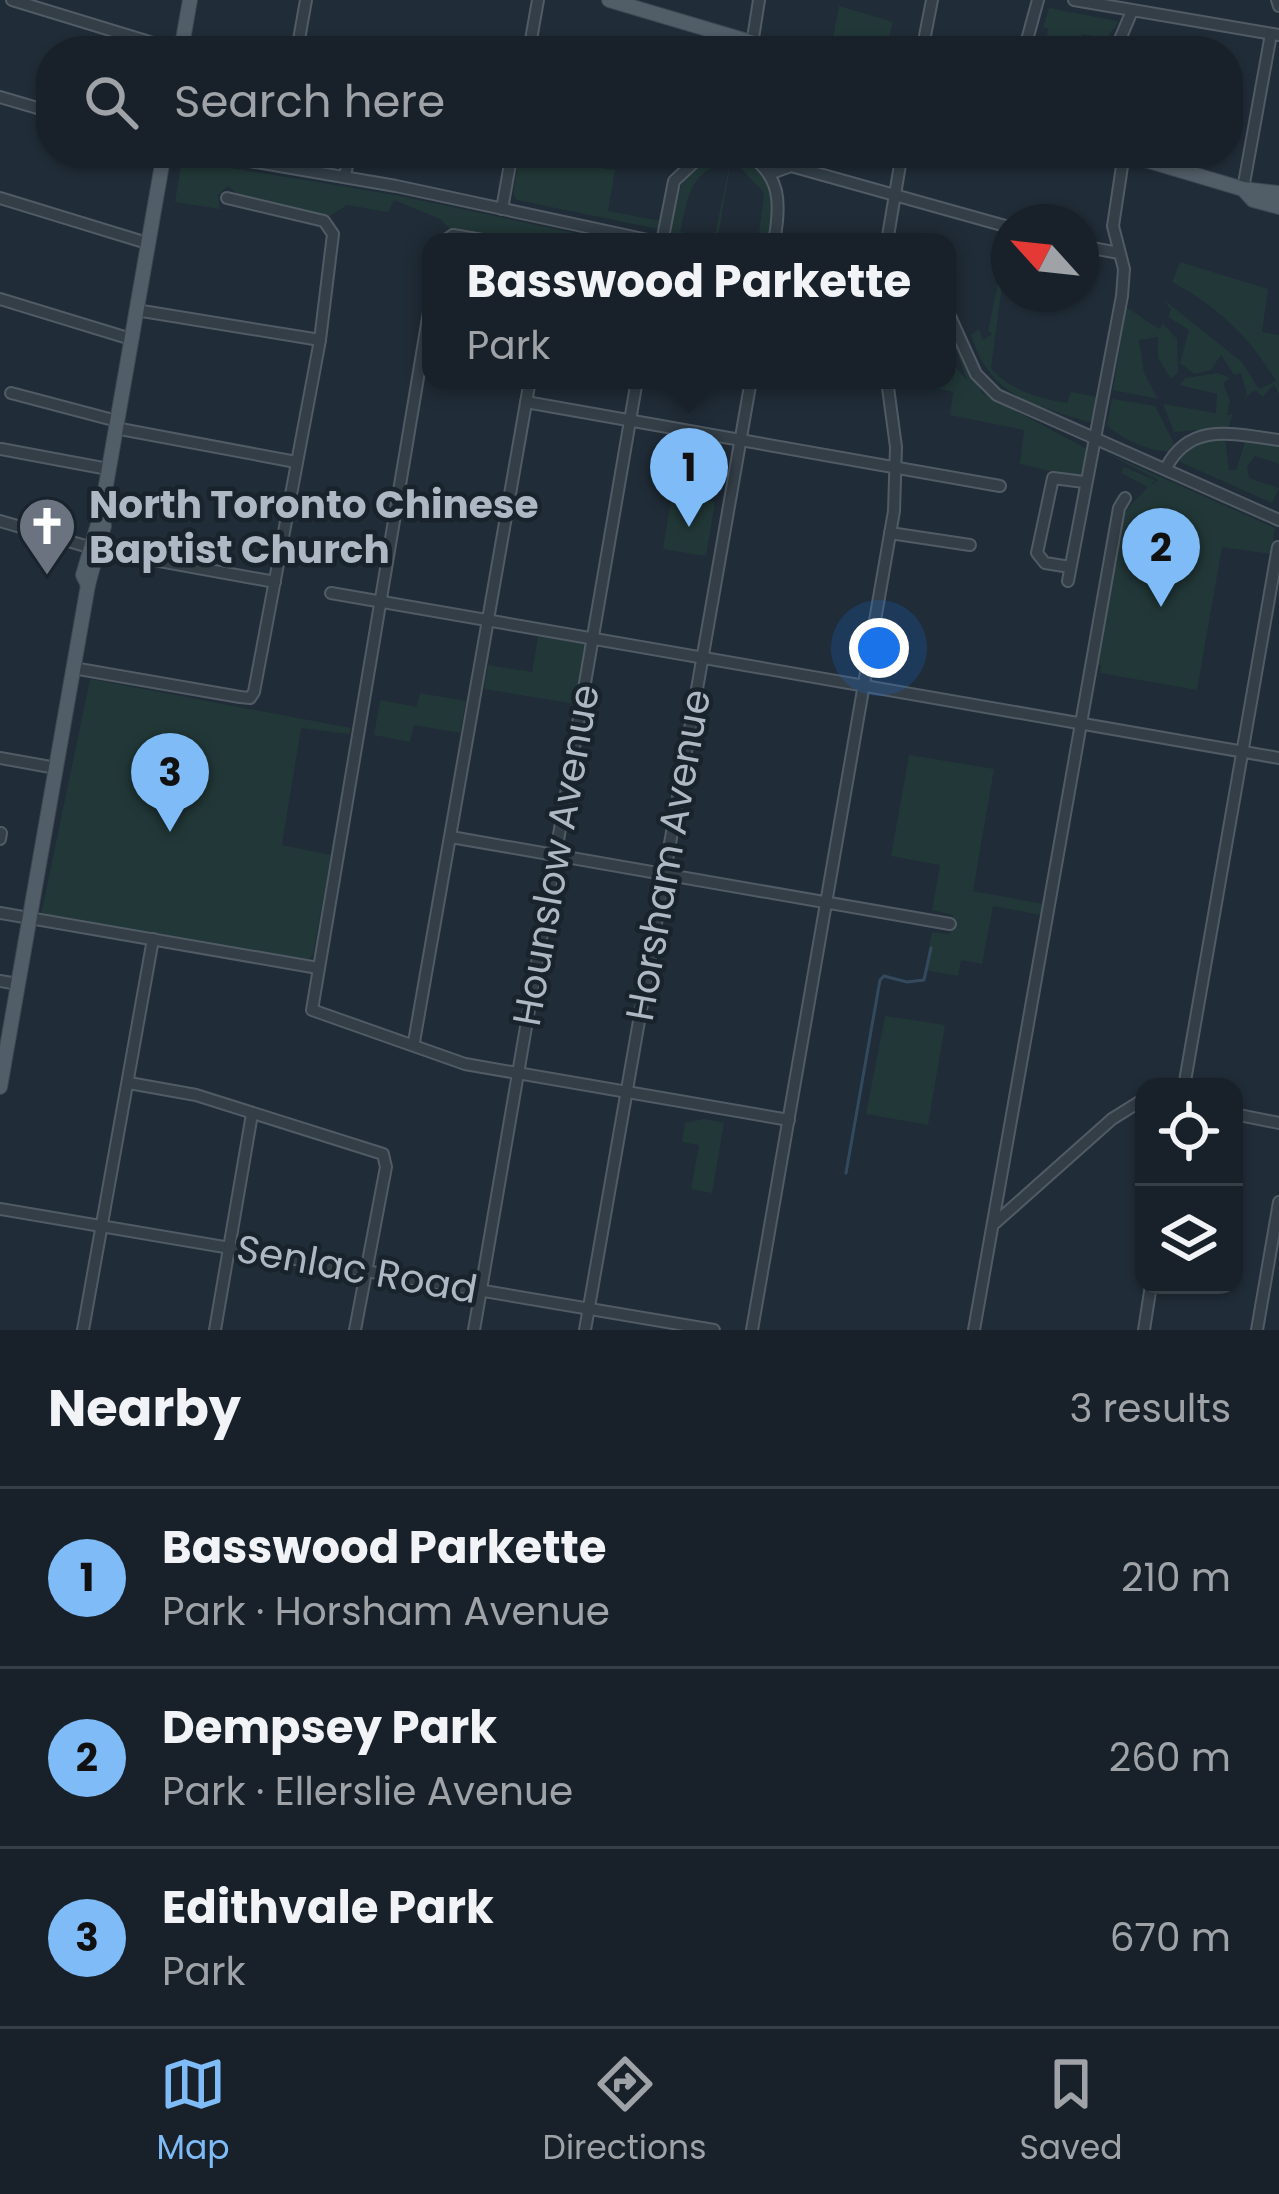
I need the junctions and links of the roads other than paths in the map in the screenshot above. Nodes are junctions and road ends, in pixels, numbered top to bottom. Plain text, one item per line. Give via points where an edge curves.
1 (12, 0) edge
2 (190, 0) edge
3 (305, 0) edge
4 (538, 0) edge
5 (609, 0) edge
6 (759, 0) edge
7 (932, 0) edge
8 (1038, 0) edge
9 (1075, 0) edge
10 (1132, 10) junction
11 (1275, 34) edge
12 (131, 36) edge
13 (183, 36) edge
14 (299, 36) edge
15 (532, 36) edge
16 (719, 36) edge
17 (754, 36) edge
18 (925, 36) edge
19 (1028, 36) edge
20 (1121, 36) edge
21 (0, 97) edge
22 (36, 108) edge
23 (161, 168) edge
24 (292, 168) edge
25 (346, 168) edge
26 (509, 168) edge
27 (688, 168) edge
28 (763, 168) edge
29 (786, 168) edge
30 (798, 168) edge
31 (899, 168) edge
32 (1121, 168) edge
33 (1173, 168) edge
34 (770, 174) junction
35 (345, 177) junction
36 (1244, 189) junction
37 (1279, 193) edge
38 (894, 195) junction
39 (0, 198) edge
40 (227, 198) dead end
41 (1279, 207) edge
42 (502, 208) junction
43 (991, 222) edge
44 (618, 233) edge
45 (662, 233) edge
46 (775, 233) edge
47 (888, 233) edge
48 (147, 243) junction
49 (1099, 250) edge
50 (1119, 254) junction
51 (0, 298) edge
52 (136, 310) junction
53 (956, 328) edge
54 (131, 339) junction
55 (320, 340) junction
56 (422, 356) edge
57 (528, 389) edge
58 (636, 389) edge
59 (750, 389) edge
60 (888, 389) edge
61 (11, 393) dead end
62 (526, 402) junction
63 (630, 422) junction
64 (116, 425) junction
65 (1096, 437) junction
66 (1279, 440) edge
67 (742, 442) junction
68 (1, 449) edge
69 (296, 462) junction
70 (897, 467) junction
71 (1166, 468) junction
72 (108, 469) junction
73 (1084, 482) junction
74 (1000, 486) dead end
75 (1125, 498) dead end
76 (1279, 520) edge
77 (0, 521) edge
78 (890, 533) junction
79 (970, 545) dead end
80 (1278, 547) edge
81 (94, 549) junction
82 (1070, 567) junction
83 (1068, 581) dead end
84 (275, 582) junction
85 (332, 592) dead end
86 (383, 601) junction
87 (487, 619) junction
88 (593, 639) junction
89 (702, 657) junction
90 (74, 668) junction
91 (864, 683) junction
92 (1082, 722) junction
93 (1244, 752) junction
94 (0, 758) edge
95 (1279, 758) edge
96 (56, 768) junction
97 (451, 837) junction
98 (556, 857) junction
99 (662, 876) junction
100 (826, 902) junction
101 (0, 913) edge
102 (29, 919) junction
103 (950, 924) dead end
104 (153, 939) junction
105 (317, 968) junction
106 (0, 981) edge
107 (18, 984) junction
108 (414, 1042) junction
109 (518, 1073) junction
110 (1186, 1078) edge
111 (129, 1083) junction
112 (0, 1087) edge
113 (628, 1092) junction
114 (1135, 1105) edge
115 (252, 1114) junction
116 (1243, 1116) edge
117 (789, 1120) junction
118 (1279, 1123) edge
119 (1279, 1202) edge
120 (0, 1209) edge
121 (993, 1225) junction
122 (102, 1226) junction
123 (230, 1246) junction
124 (364, 1270) junction
125 (480, 1291) junction
126 (1150, 1294) edge
127 (588, 1310) junction
128 (83, 1330) edge
129 (215, 1330) edge
130 (355, 1330) edge
131 (474, 1330) edge
132 (585, 1330) edge
133 (714, 1330) edge
134 (752, 1330) edge
135 (974, 1330) edge
136 (1144, 1330) edge
137 (1256, 1330) edge

1 - 12 street
2 - 13 main road
3 - 14 street
4 - 15 street
5 - 16 main road
6 - 17 street
7 - 18 street
8 - 19 street
9 - 10 street
10 - 11 street
10 - 20 street
11 - 36 street
21 - 22 street
23 - 48 main road
24 - 35 street
25 - 35 street
26 - 42 street
27 - 45 street via 674,181
28 - 34 street
29 - 34 street
30 - 38 street
31 - 38 street
32 - 50 street via 1113,226
33 - 36 main road
34 - 46 street via 779,203
35 - 42 street
36 - 37 main road
36 - 41 main road
38 - 43 street
38 - 47 street
39 - 48 street
40 - 55 street via 324,221 333,234
42 - 44 street
48 - 52 main road
49 - 50 street
50 - 65 street via 1123,291
51 - 54 street
52 - 54 main road
52 - 55 street
53 - 65 street via 986,386
54 - 64 main road
55 - 69 street
56 - 86 street
57 - 62 street
58 - 63 street, Hounslow Avenue
59 - 67 street, Horsham Avenue
60 - 70 street
61 - 64 street
62 - 63 street
62 - 87 street
63 - 67 street
63 - 88 street, Hounslow Avenue
64 - 69 street
64 - 72 main road
65 - 71 street
65 - 73 street
66 - 71 street via 1194,436
67 - 70 street
67 - 89 street, Horsham Avenue
68 - 72 street
69 - 84 street
70 - 74 street
70 - 78 street
71 - 76 street
72 - 81 main road
73 - 82 street
73 - 82 street via 1053,478 1037,554
75 - 92 street
77 - 81 street
78 - 79 street
78 - 91 street
80 - 93 street
81 - 84 street
81 - 90 main road
82 - 83 street
84 - 90 street via 250,698
85 - 86 street
86 - 87 street
86 - 105 street
87 - 88 street
87 - 97 street
88 - 89 street
88 - 98 street, Hounslow Avenue
89 - 91 street
89 - 99 street, Horsham Avenue
90 - 96 main road
91 - 92 street
91 - 100 street
92 - 93 street
92 - 121 street
93 - 95 street
93 - 110 street
94 - 96 street
96 - 102 main road
97 - 98 street
97 - 108 street
98 - 99 street
98 - 109 street, Hounslow Avenue
99 - 100 street
99 - 113 street, Horsham Avenue
100 - 103 street
100 - 117 street
101 - 102 street
102 - 104 street
102 - 107 main road
104 - 105 street
104 - 111 street
105 - 108 street via 312,1010
106 - 107 street
107 - 112 main road
108 - 109 street via 465,1064
109 - 113 street
109 - 125 street, Hounslow Avenue
111 - 115 street
111 - 122 street
113 - 117 street
113 - 127 street, Horsham Avenue
114 - 121 street
115 - 123 street
115 - 124 street via 382,1154
116 - 118 street
117 - 134 street
119 - 137 street
120 - 122 street, Senlac Road
121 - 135 street
122 - 123 street, Senlac Road
122 - 128 street
123 - 124 street, Senlac Road
123 - 129 street
124 - 125 street, Senlac Road
124 - 130 street
125 - 127 street, Senlac Road
125 - 131 street, Hounslow Avenue
126 - 136 street
127 - 132 street, Horsham Avenue
127 - 133 street, Senlac Road

